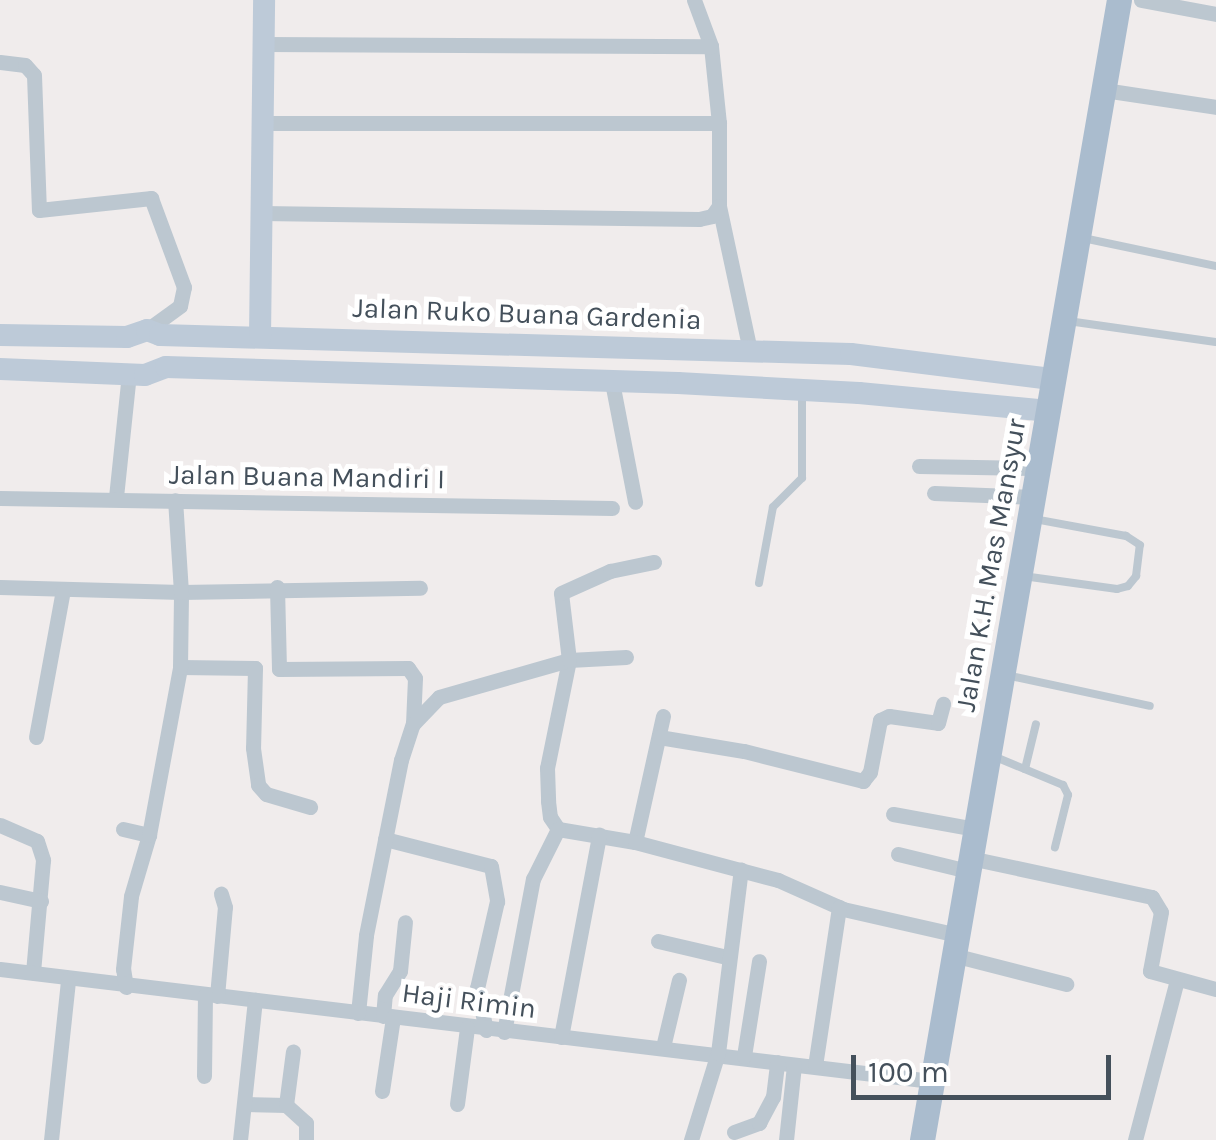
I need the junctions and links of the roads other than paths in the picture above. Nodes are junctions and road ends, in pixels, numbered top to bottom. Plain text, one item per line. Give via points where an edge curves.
1 (264, 0) edge
2 (694, 0) edge
3 (1120, 0) edge
4 (1141, 0) edge
5 (1216, 14) edge
6 (264, 44) junction
7 (711, 46) junction
8 (0, 62) edge
9 (1104, 90) junction
10 (1216, 107) edge
11 (263, 124) junction
12 (719, 124) junction
13 (720, 206) junction
14 (261, 214) junction
15 (1078, 237) junction
16 (1216, 266) edge
17 (1064, 321) junction
18 (137, 334) junction
19 (0, 335) edge
20 (260, 336) junction
21 (382, 340) junction
22 (1216, 342) edge
23 (678, 349) junction
24 (750, 351) junction
25 (0, 369) edge
26 (381, 373) junction
27 (1003, 373) junction
28 (129, 374) junction
29 (1054, 379) junction
30 (612, 382) junction
31 (678, 383) junction
32 (802, 390) junction
33 (1003, 407) junction
34 (1048, 411) junction
35 (919, 466) dead end
36 (1038, 468) junction
37 (934, 492) dead end
38 (116, 497) junction
39 (0, 498) edge
40 (175, 500) junction
41 (636, 502) dead end
42 (1031, 507) junction
43 (612, 508) dead end
44 (654, 562) dead end
45 (1019, 576) junction
46 (759, 583) dead end
47 (0, 587) edge
48 (278, 587) junction
49 (420, 588) dead end
50 (63, 590) junction
51 (181, 592) junction
52 (626, 657) dead end
53 (569, 660) junction
54 (180, 667) junction
55 (1002, 674) junction
56 (943, 704) dead end
57 (1150, 706) dead end
58 (662, 716) dead end
59 (413, 724) junction
60 (1036, 724) dead end
61 (36, 737) dead end
62 (659, 737) junction
63 (988, 755) junction
64 (1026, 769) junction
65 (310, 807) dead end
66 (892, 814) dead end
67 (0, 825) edge
68 (123, 829) dead end
69 (558, 829) junction
70 (975, 829) junction
71 (149, 835) junction
72 (599, 835) junction
73 (384, 839) junction
74 (636, 842) junction
75 (1056, 847) dead end
76 (898, 854) dead end
77 (969, 864) junction
78 (741, 869) junction
79 (0, 892) edge
80 (220, 894) dead end
81 (41, 902) junction
82 (840, 907) junction
83 (405, 922) dead end
84 (658, 941) dead end
85 (955, 945) junction
86 (727, 957) junction
87 (759, 961) dead end
88 (0, 970) edge
89 (33, 973) junction
90 (68, 980) junction
91 (679, 980) dead end
92 (1177, 980) junction
93 (1066, 984) dead end
94 (126, 987) junction
95 (1216, 988) edge
96 (211, 995) junction
97 (254, 1000) junction
98 (358, 1013) junction
99 (388, 1017) junction
100 (467, 1028) junction
101 (486, 1030) junction
102 (504, 1032) junction
103 (561, 1037) junction
104 (663, 1047) junction
105 (293, 1052) dead end
106 (718, 1052) junction
107 (744, 1056) junction
108 (776, 1062) junction
109 (794, 1065) junction
110 (815, 1066) junction
111 (204, 1076) dead end
112 (931, 1081) junction
113 (382, 1091) dead end
114 (245, 1104) junction
115 (457, 1104) dead end
116 (286, 1105) junction
117 (734, 1132) dead end
118 (51, 1140) edge
119 (240, 1140) edge
120 (306, 1140) edge
121 (692, 1140) edge
122 (786, 1140) edge
123 (922, 1140) edge
124 (1135, 1140) edge

1 - 6 street
2 - 7 street
3 - 9 main road, Jalan K.H. Mas Mansyur
4 - 5 street
6 - 7 street
6 - 11 street
7 - 12 street
8 - 18 street via 25,66 34,75 39,210 151,198 184,287 180,306
9 - 10 street
9 - 15 main road, Jalan K.H. Mas Mansyur
11 - 12 street
11 - 14 street
12 - 13 street
13 - 14 street via 699,219
13 - 24 street
14 - 20 street
15 - 16 lane
15 - 17 main road, Jalan K.H. Mas Mansyur
17 - 22 lane
17 - 29 main road, Jalan K.H. Mas Mansyur
18 - 19 street, Jalan Ruko Buana Gardenia
18 - 20 street, Jalan Ruko Buana Gardenia
18 - 28 street via 120,353
20 - 21 street, Jalan Ruko Buana Gardenia
21 - 23 street, Jalan Ruko Buana Gardenia
21 - 26 street
23 - 24 street, Jalan Ruko Buana Gardenia
23 - 31 street
24 - 27 street, Jalan Ruko Buana Gardenia via 851,354
25 - 28 street
26 - 28 street via 166,366
26 - 30 street
27 - 29 street, Jalan Ruko Buana Gardenia
27 - 33 street via 1010,390
28 - 38 street
29 - 34 main road, Jalan K.H. Mas Mansyur
30 - 31 street
30 - 41 street
31 - 32 street
32 - 33 street
32 - 46 lane via 802,478 773,507
33 - 34 street
34 - 36 main road, Jalan K.H. Mas Mansyur
35 - 36 street
36 - 42 main road, Jalan K.H. Mas Mansyur
37 - 42 street
38 - 39 street, Jalan Buana Mandiri I
38 - 40 street, Jalan Buana Mandiri I
40 - 43 street, Jalan Buana Mandiri I
40 - 51 street
42 - 45 main road, Jalan K.H. Mas Mansyur
42 - 45 lane via 1140,545 1136,576 1117,589
44 - 53 street via 610,571 560,593
45 - 55 main road, Jalan K.H. Mas Mansyur
47 - 50 street
48 - 49 street
48 - 51 street
48 - 59 street via 280,669 408,668 414,678
50 - 51 street
50 - 61 street
51 - 54 street
52 - 53 street
53 - 59 street via 439,698
53 - 69 street via 547,768 550,817
54 - 65 street via 254,668 258,785 266,794
54 - 71 street
55 - 57 lane
55 - 63 main road, Jalan K.H. Mas Mansyur
56 - 62 street via 938,723 880,720 863,782
58 - 62 street
59 - 73 street
60 - 64 lane
62 - 74 street
63 - 64 lane
63 - 70 main road, Jalan K.H. Mas Mansyur
64 - 75 lane via 1063,785 1068,795
66 - 70 street
67 - 81 street via 37,840
68 - 71 street
69 - 72 street
69 - 102 street via 533,878
70 - 77 main road, Jalan K.H. Mas Mansyur
71 - 94 street via 131,896
72 - 74 street
72 - 103 street
73 - 98 street
73 - 101 street via 491,866 497,901 478,988
74 - 78 street
76 - 77 street
77 - 85 main road, Jalan K.H. Mas Mansyur
77 - 92 street via 1152,897 1161,912 1150,970
78 - 82 street
78 - 86 street
79 - 81 street
80 - 96 street via 224,908
81 - 89 street
82 - 85 street
82 - 110 street
83 - 99 street via 400,971 386,995
84 - 86 street
85 - 93 street
85 - 112 main road, Jalan K.H. Mas Mansyur
86 - 106 street
87 - 107 street
88 - 89 street, Haji Rimin
89 - 90 street, Haji Rimin
90 - 94 street, Haji Rimin
90 - 118 street
91 - 104 street
92 - 95 street
92 - 124 street
94 - 96 street, Haji Rimin
96 - 97 street, Haji Rimin
96 - 111 street
97 - 98 street, Haji Rimin
97 - 114 street
98 - 99 street, Haji Rimin
99 - 100 street, Haji Rimin
99 - 113 street
100 - 101 street, Haji Rimin
100 - 115 street
101 - 102 street, Haji Rimin
102 - 103 street, Haji Rimin
103 - 104 street, Haji Rimin
104 - 106 street, Haji Rimin
105 - 116 street
106 - 107 street, Haji Rimin
106 - 121 street
107 - 108 street, Haji Rimin
108 - 109 street, Haji Rimin
108 - 117 street via 773,1097 759,1123
109 - 110 street, Haji Rimin
109 - 122 street
110 - 112 street, Haji Rimin
112 - 123 main road, Jalan K.H. Mas Mansyur
114 - 116 street
114 - 119 street
116 - 120 street via 306,1123

